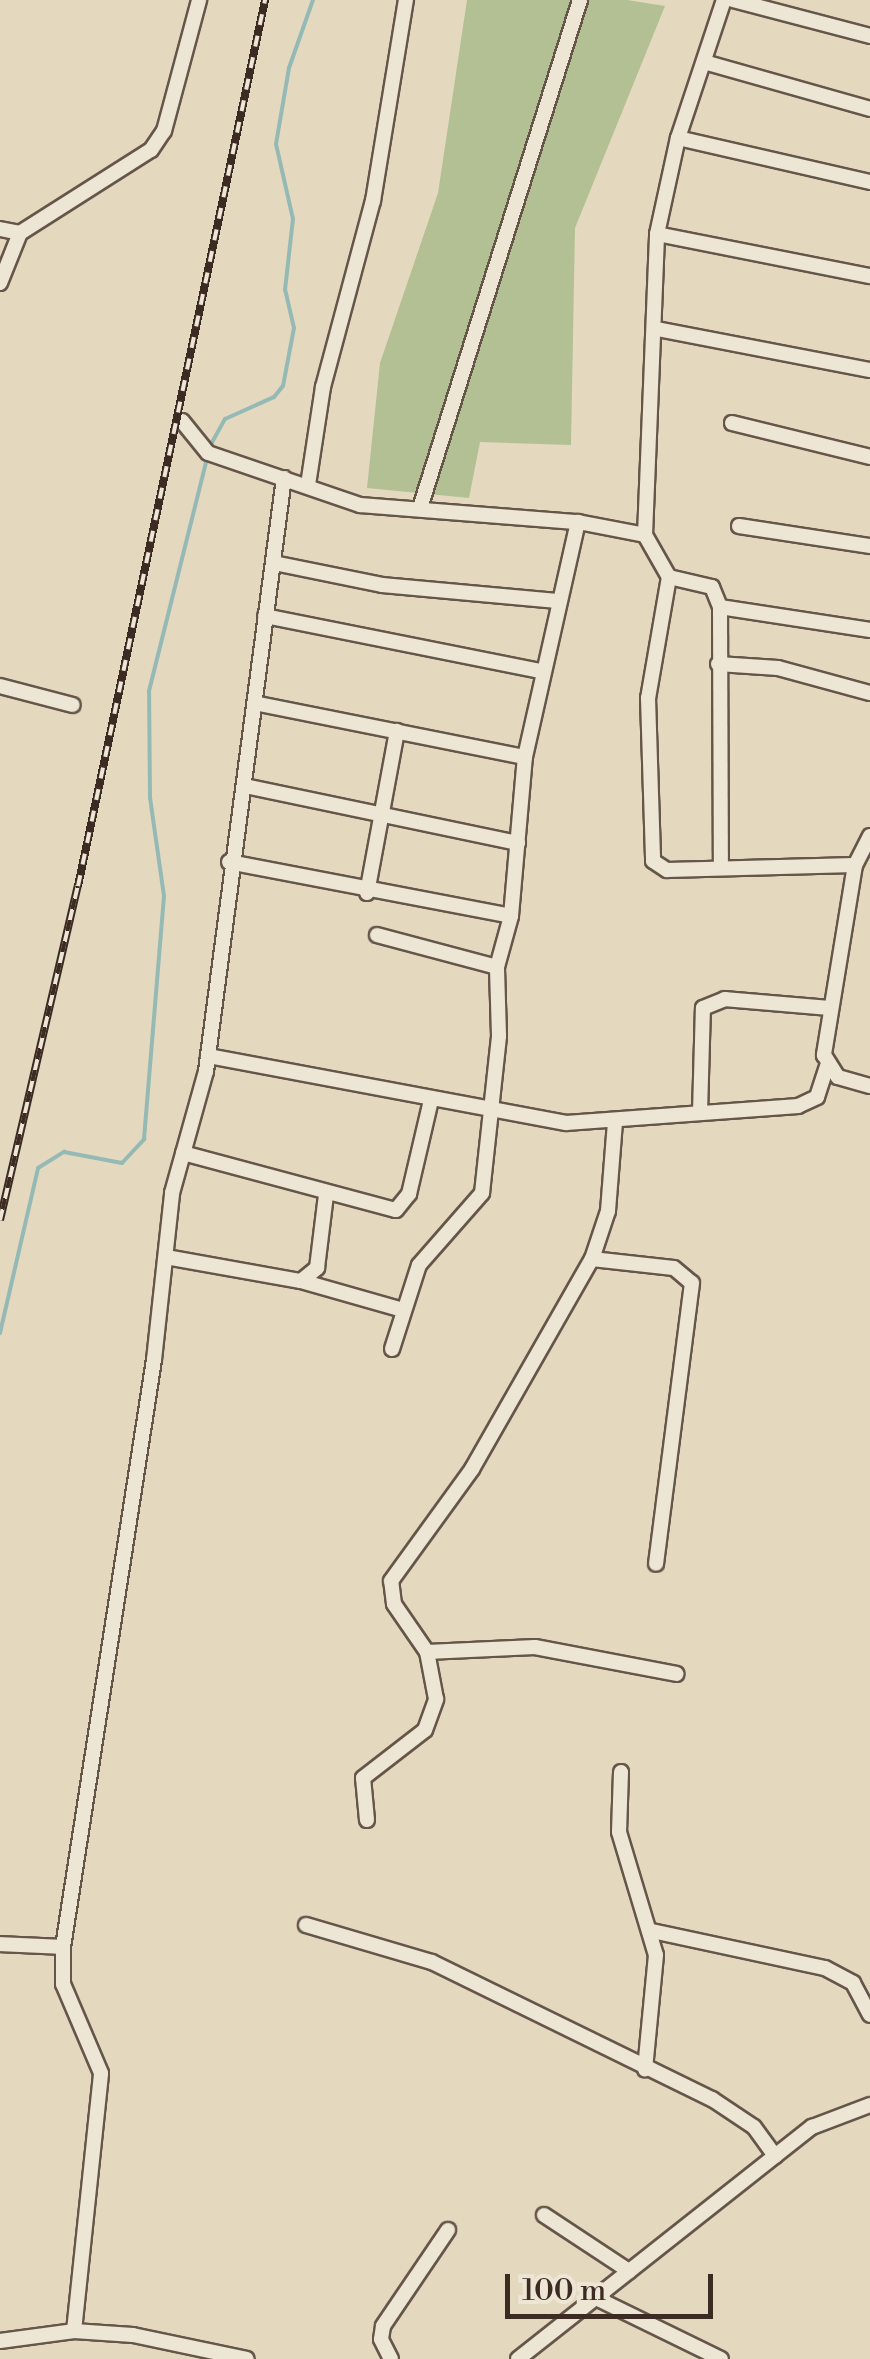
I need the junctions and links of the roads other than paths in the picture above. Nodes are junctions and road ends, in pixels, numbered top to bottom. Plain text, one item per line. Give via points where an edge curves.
1 (199, 0) edge
2 (406, 0) edge
3 (580, 0) edge
4 (724, 0) edge
5 (733, 0) edge
6 (870, 36) edge
7 (704, 62) junction
8 (870, 109) edge
9 (678, 138) junction
10 (870, 182) edge
11 (0, 229) edge
12 (20, 233) junction
13 (656, 234) junction
14 (870, 276) edge
15 (0, 282) edge
16 (656, 330) junction
17 (870, 370) edge
18 (182, 422) dead end
19 (732, 423) dead end
20 (870, 458) edge
21 (284, 478) junction
22 (308, 485) junction
23 (420, 508) junction
24 (578, 522) junction
25 (739, 526) dead end
26 (645, 535) junction
27 (870, 546) edge
28 (274, 563) junction
29 (668, 577) junction
30 (557, 601) junction
31 (720, 607) junction
32 (265, 616) junction
33 (870, 630) edge
34 (718, 664) junction
35 (540, 671) junction
36 (0, 686) edge
37 (870, 692) edge
38 (259, 704) junction
39 (72, 706) dead end
40 (398, 731) junction
41 (525, 758) junction
42 (245, 786) junction
43 (380, 813) junction
44 (870, 836) edge
45 (518, 843) junction
46 (229, 862) junction
47 (855, 865) junction
48 (720, 867) junction
49 (367, 894) junction
50 (511, 916) junction
51 (377, 935) dead end
52 (497, 967) junction
53 (829, 1008) junction
54 (208, 1056) junction
55 (827, 1066) junction
56 (870, 1086) edge
57 (431, 1100) junction
58 (490, 1110) junction
59 (700, 1113) junction
60 (615, 1122) junction
61 (183, 1152) junction
62 (326, 1194) junction
63 (166, 1257) junction
64 (592, 1259) junction
65 (301, 1281) junction
66 (404, 1310) junction
67 (392, 1349) dead end
68 (656, 1564) dead end
69 (427, 1652) junction
70 (676, 1674) dead end
71 (621, 1772) dead end
72 (367, 1820) dead end
73 (306, 1925) dead end
74 (652, 1931) junction
75 (0, 1944) edge
76 (63, 1946) junction
77 (870, 2016) edge
78 (644, 2068) junction
79 (870, 2105) edge
80 (776, 2156) junction
81 (544, 2215) dead end
82 (448, 2230) dead end
83 (630, 2271) junction
84 (596, 2298) junction
85 (74, 2331) junction
86 (0, 2341) edge
87 (247, 2359) edge
88 (391, 2359) edge
89 (518, 2359) edge
90 (722, 2359) edge

1 - 12 street via 164,131 151,150
2 - 22 street via 372,201 322,388
3 - 23 street
4 - 7 street
5 - 6 street
7 - 8 street
7 - 9 street
9 - 10 street
9 - 13 street
11 - 12 street
12 - 15 street
13 - 14 street
13 - 16 street
16 - 17 street
16 - 26 street
18 - 21 street via 208,453
19 - 20 street
21 - 22 street
21 - 28 street
22 - 23 street via 360,504
23 - 24 street
24 - 26 street
24 - 30 street
25 - 27 street
26 - 29 street
28 - 30 street via 382,585
28 - 32 street
29 - 31 street via 712,586
29 - 48 street via 648,698 648,845 653,861 667,870
30 - 35 street
31 - 33 street
31 - 34 street
32 - 35 street
32 - 38 street
34 - 37 street via 778,668
34 - 48 street
35 - 41 street
36 - 39 street
38 - 40 street
38 - 42 street
40 - 41 street
40 - 43 street
41 - 45 street
42 - 43 street
42 - 46 street
43 - 45 street
43 - 49 street
44 - 47 street
45 - 50 street
46 - 49 street
46 - 54 street
47 - 48 street
47 - 53 street
49 - 50 street
50 - 52 street
51 - 52 street
52 - 58 street via 500,1023
53 - 55 street
53 - 59 street via 724,998 702,1008
54 - 57 street
54 - 61 street
55 - 56 street
55 - 59 street via 810,1102
57 - 58 street
57 - 62 street via 404,1204 381,1210
58 - 60 street via 551,1122
58 - 66 street via 479,1204 419,1264
59 - 60 street
60 - 64 street via 608,1212
61 - 62 street
61 - 63 street
62 - 65 street via 316,1268
63 - 65 street
63 - 76 street
64 - 68 street via 674,1268 692,1282
64 - 69 street via 472,1470 391,1580 394,1604
65 - 66 street
66 - 67 street
69 - 70 street via 535,1647
69 - 72 street via 434,1716 418,1737 362,1778
71 - 74 street via 619,1832
73 - 78 street via 432,1962
74 - 77 street via 825,1968 853,1983
74 - 78 street via 656,1997
75 - 76 street
76 - 85 street via 63,1984 100,2074
78 - 80 street via 740,2115
79 - 80 street via 824,2120
80 - 83 street
81 - 83 street
82 - 88 street via 383,2326 381,2339
83 - 84 street
84 - 89 street
84 - 90 street
85 - 86 street
85 - 87 street via 172,2340

